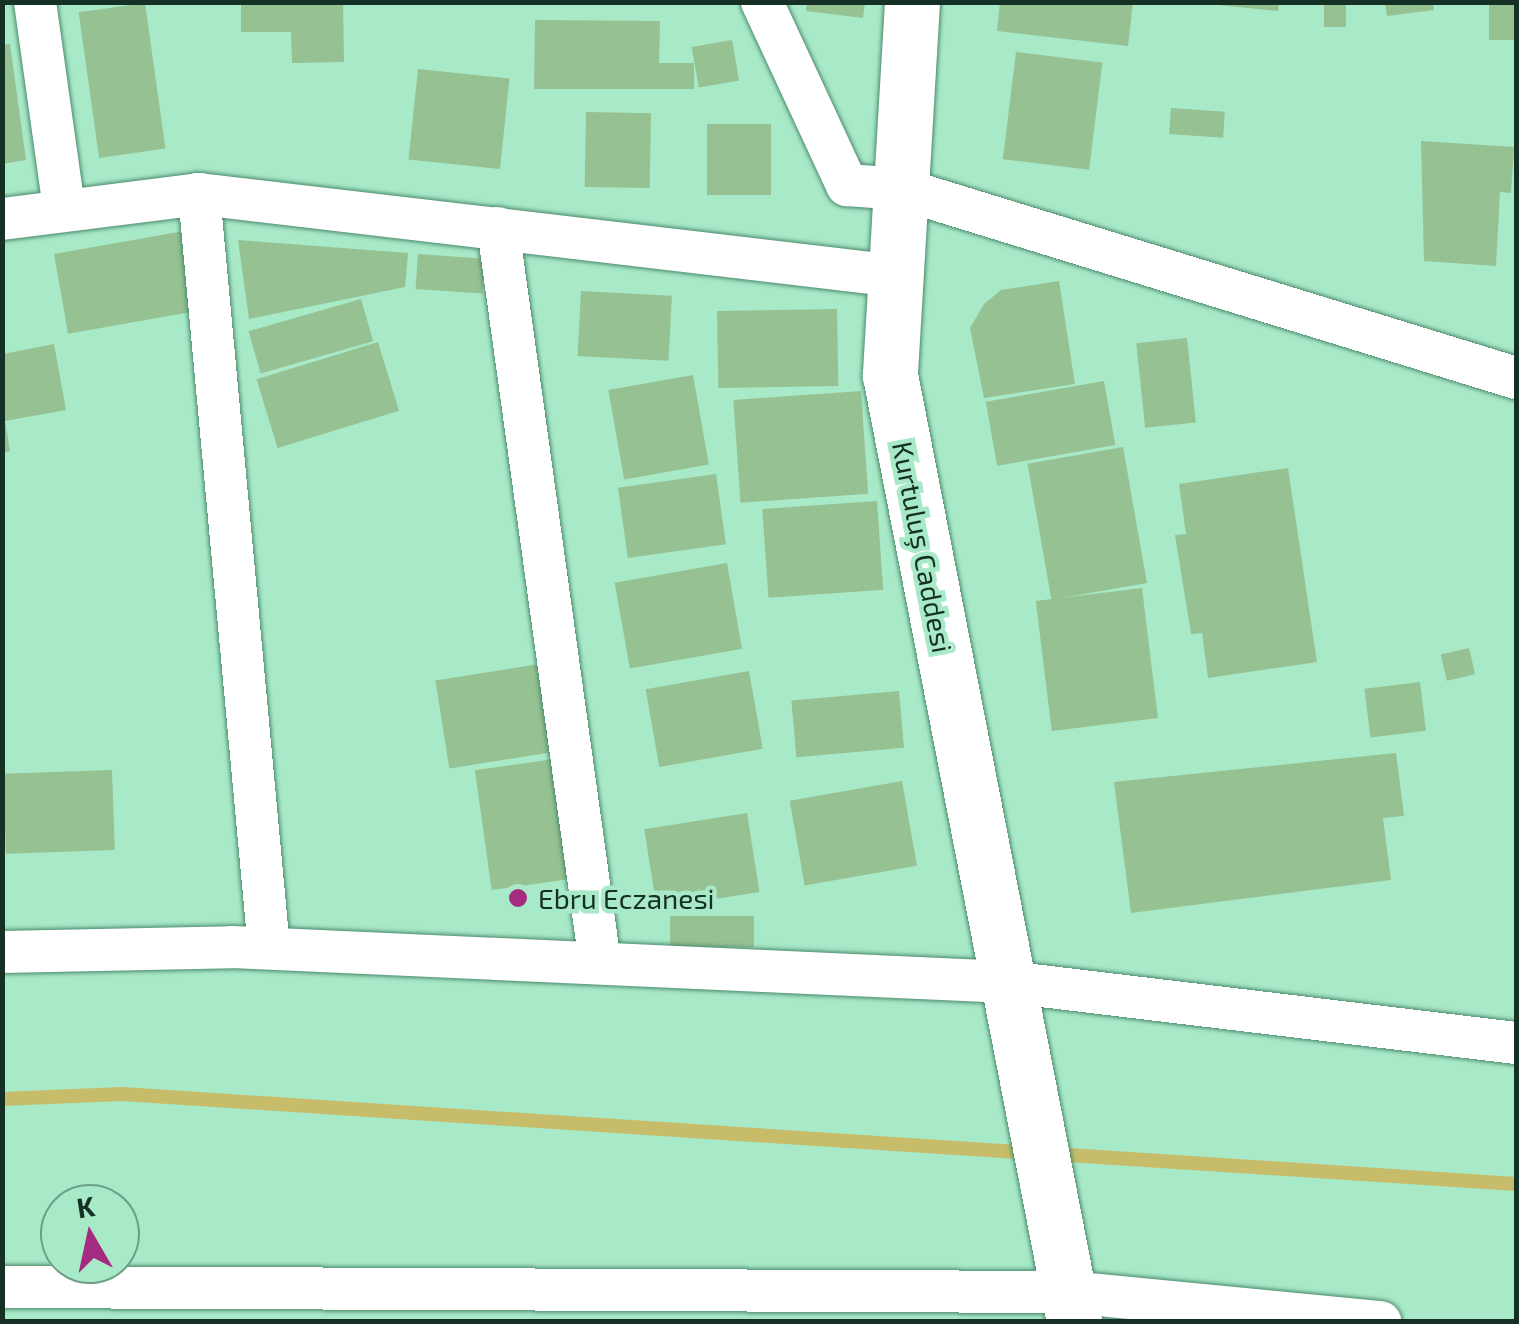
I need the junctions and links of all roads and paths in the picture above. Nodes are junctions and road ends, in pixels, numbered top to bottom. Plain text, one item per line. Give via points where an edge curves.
1 (35, 2) edge
2 (762, 2) edge
3 (912, 2) edge
4 (902, 190) junction
5 (199, 194) junction
6 (64, 209) junction
7 (2, 219) edge
8 (498, 228) junction
9 (897, 276) junction
10 (1516, 378) edge
11 (270, 948) junction
12 (2, 952) edge
13 (600, 963) junction
14 (1008, 982) junction
15 (1516, 1044) edge
16 (2, 1287) edge
17 (133, 1305) edge
18 (756, 1305) edge
19 (384, 1306) edge
20 (1071, 1306) edge
21 (1380, 1322) edge

1 - 6 street
2 - 4 street via 847,185
3 - 4 main road, Kurtuluş Caddesi
4 - 9 main road, Kurtuluş Caddesi
4 - 10 street
5 - 6 street
5 - 8 street
5 - 11 street
6 - 7 street
8 - 9 street
8 - 13 street
9 - 14 main road, Kurtuluş Caddesi via 890,375
11 - 12 street
11 - 13 street
13 - 14 street
14 - 15 street
14 - 20 main road, Kurtuluş Caddesi
16 - 17 street
17 - 19 street
18 - 19 street
18 - 20 street
20 - 21 street

